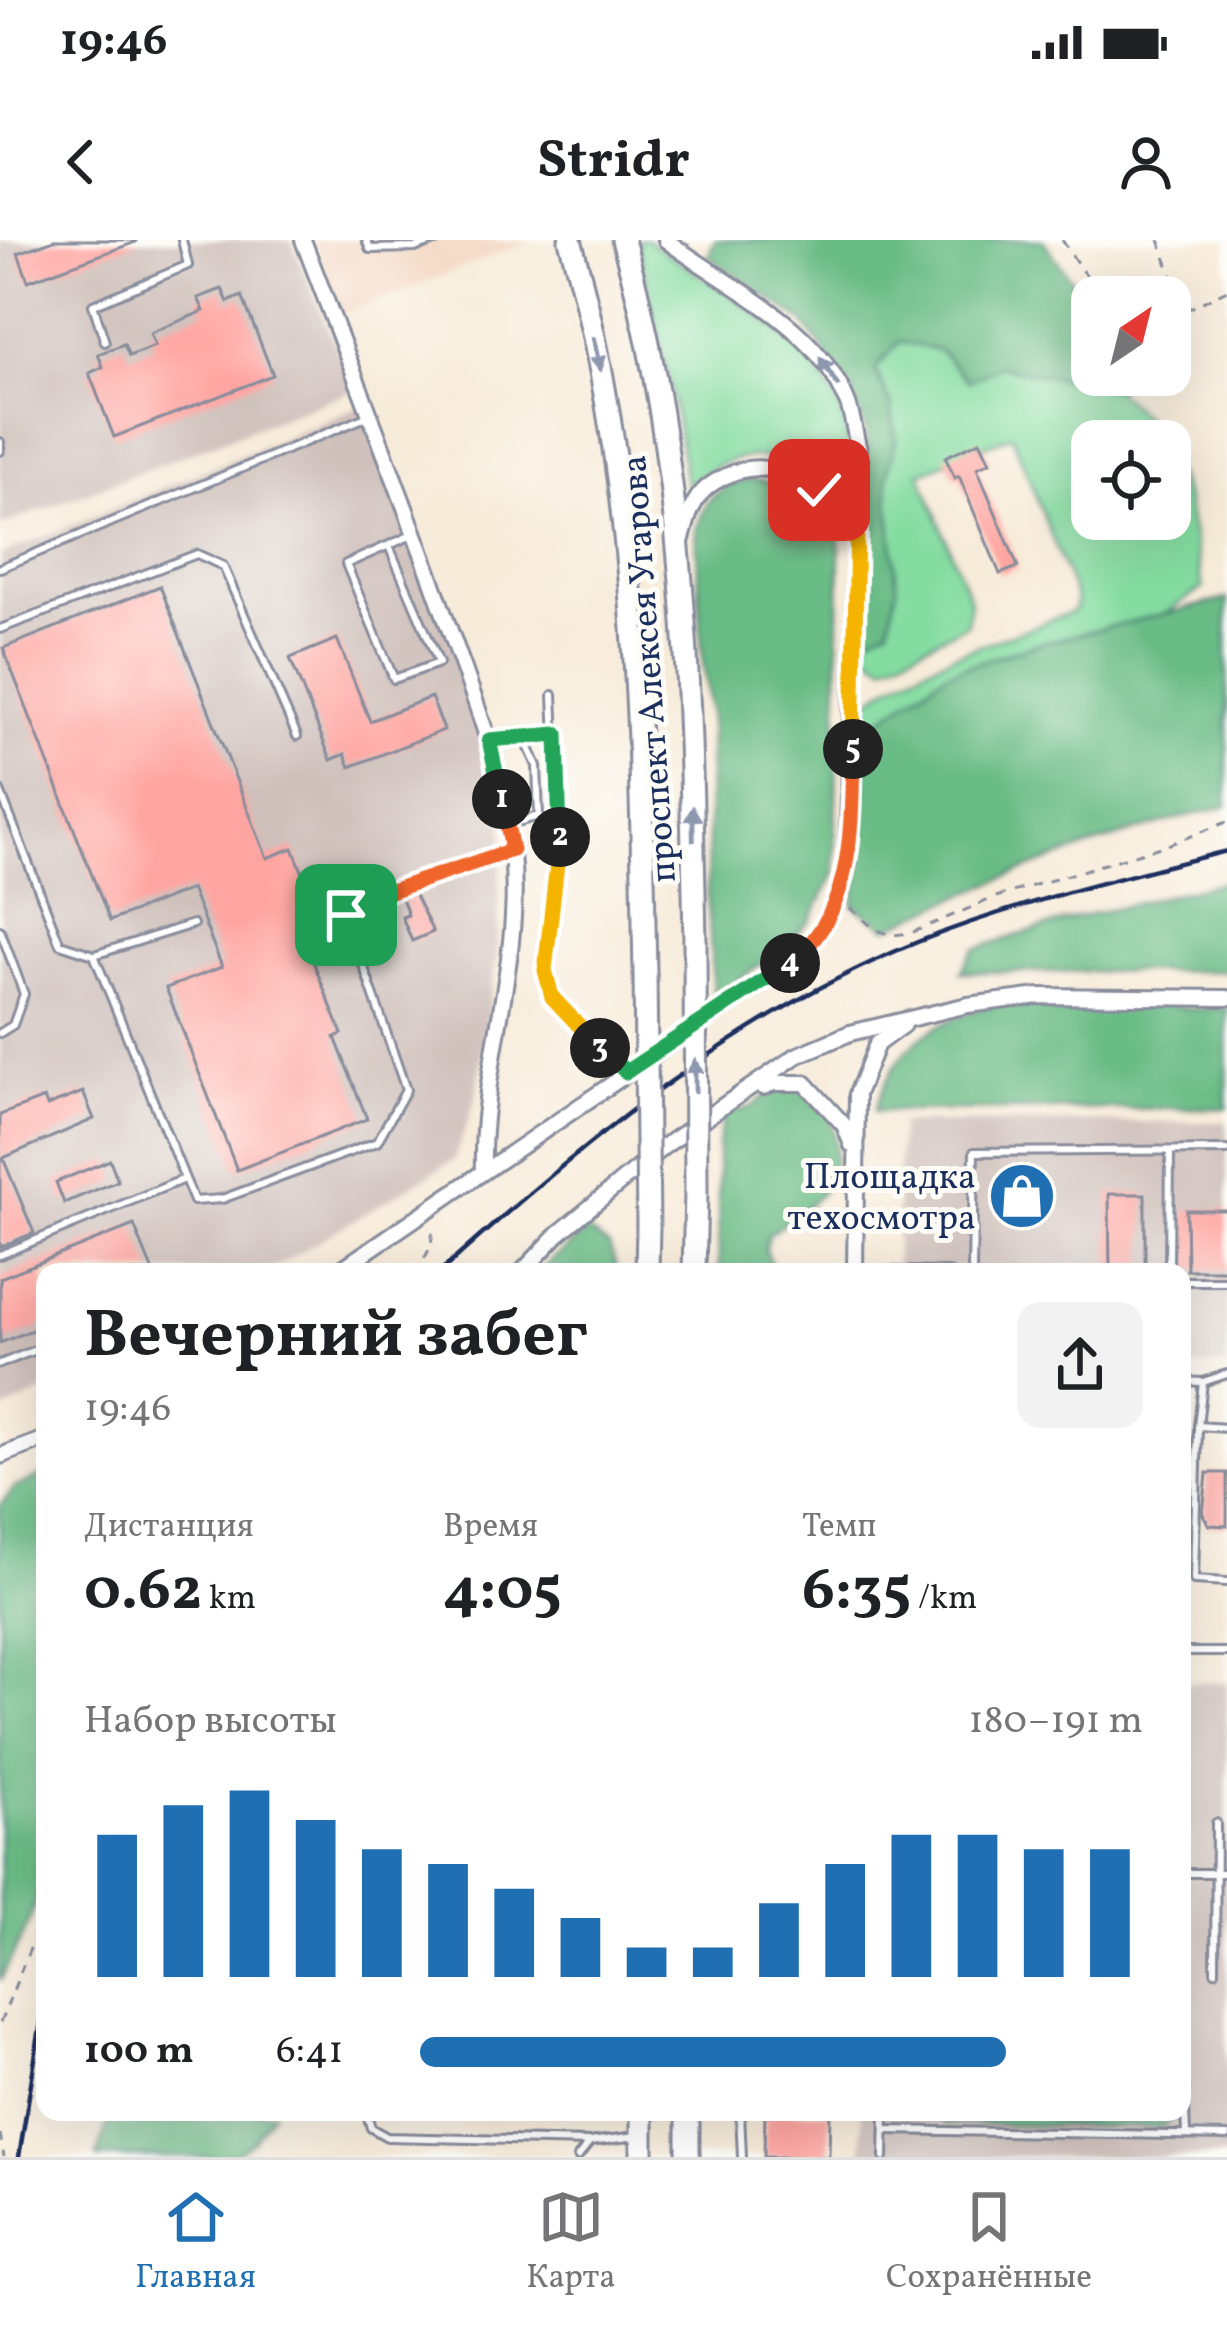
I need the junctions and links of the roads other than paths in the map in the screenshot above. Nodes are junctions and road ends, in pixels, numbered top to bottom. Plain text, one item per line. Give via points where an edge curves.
1 (182, 240) edge
2 (303, 240) edge
3 (365, 240) edge
4 (438, 240) edge
5 (570, 240) edge
6 (623, 240) edge
7 (666, 240) edge
8 (105, 342) dead end
9 (370, 416) junction
10 (857, 525) junction
11 (416, 533) junction
12 (389, 546) junction
13 (680, 547) junction
14 (0, 568) edge
15 (0, 628) edge
16 (553, 695) dead end
17 (557, 734) junction
18 (296, 736) dead end
19 (489, 740) junction
20 (529, 748) dead end
21 (0, 791) edge
22 (507, 825) junction
23 (560, 844) road end
24 (512, 850) junction
25 (193, 923) dead end
26 (0, 930) edge
27 (94, 955) junction
28 (1227, 998) edge
29 (923, 1015) junction
30 (0, 1033) edge
31 (746, 1093) junction
32 (1170, 1150) junction
33 (1227, 1150) edge
34 (856, 1155) junction
35 (483, 1172) junction
36 (184, 1179) junction
37 (0, 1255) edge
38 (351, 1263) edge
39 (531, 1263) edge
40 (647, 1263) edge
41 (694, 1263) edge
42 (855, 1263) edge
43 (972, 1263) edge
44 (1169, 1263) edge
45 (1191, 1281) edge
46 (1227, 1281) edge
47 (36, 1350) edge
48 (0, 1364) edge
49 (1227, 1374) edge
50 (1191, 1382) edge
51 (1203, 1382) junction
52 (1198, 1426) junction
53 (1227, 1428) edge
54 (36, 1442) edge
55 (0, 1456) edge
56 (1227, 1582) edge
57 (1191, 1652) edge
58 (1227, 1652) edge
59 (1216, 1822) dead end
60 (1191, 1873) edge
61 (1216, 1873) junction
62 (1227, 1873) edge
63 (1216, 1970) dead end
64 (369, 2121) edge
65 (688, 2121) edge
66 (740, 2121) edge
67 (885, 2121) edge
68 (1185, 2121) edge
69 (885, 2130) junction
70 (1186, 2135) junction
71 (1227, 2135) edge
72 (590, 2142) junction
73 (642, 2146) edge
74 (578, 2157) edge
75 (688, 2157) edge
76 (742, 2157) edge
77 (884, 2157) edge

1 - 8 lane via 188,265 93,305
2 - 9 street
3 - 4 lane via 370,249
5 -> 40 main road, проспект Алексея Угарова, bridge via 605,391 640,695
6 - 13 main road, проспект Алексея Угарова via 663,416
10 -> 7 street via 859,450 848,404 826,364 792,328
9 - 11 street
9 - 14 lane
10 - 13 street via 785,472 739,470 708,484
10 - 35 street via 847,866 819,934 795,959
11 - 12 lane
11 - 19 street
12 - 12 lane via 346,564 394,679 439,663
41 -> 13 main road, проспект Алексея Угарова, bridge via 691,719
15 - 18 lane via 197,554 223,566
16 - 17 lane
17 - 19 lane
17 - 23 lane
19 - 22 street
20 - 22 lane via 538,816
21 - 27 lane via 60,944
22 - 24 street
24 - 35 street via 504,1010 482,1126
24 - 36 lane via 361,901 346,915 406,1090 377,1142 222,1199 194,1201
25 - 27 lane
26 - 30 lane via 24,994 13,1024
27 - 36 lane
28 - 29 street via 1039,996
29 - 31 street via 796,1056
29 - 34 street via 877,1044 857,1094
31 - 34 street via 805,1083 844,1125
31 - 39 street via 663,1147
32 - 33 lane
32 - 43 lane via 974,1152
32 - 44 lane
34 - 42 street
35 - 38 street
36 - 37 lane
45 - 46 lane
47 - 48 lane
49 - 51 lane
50 - 51 lane
51 - 52 lane
52 - 53 lane
52 - 56 lane via 1194,1580
54 - 55 street
57 - 58 lane
59 - 61 lane
60 - 61 lane
61 - 62 lane
61 - 63 lane
64 - 72 lane via 387,2137
65 - 75 main road
66 - 76 lane
67 - 69 lane
68 - 70 lane
69 - 70 lane
69 - 77 lane
70 - 71 lane
72 - 73 lane
72 - 74 lane

